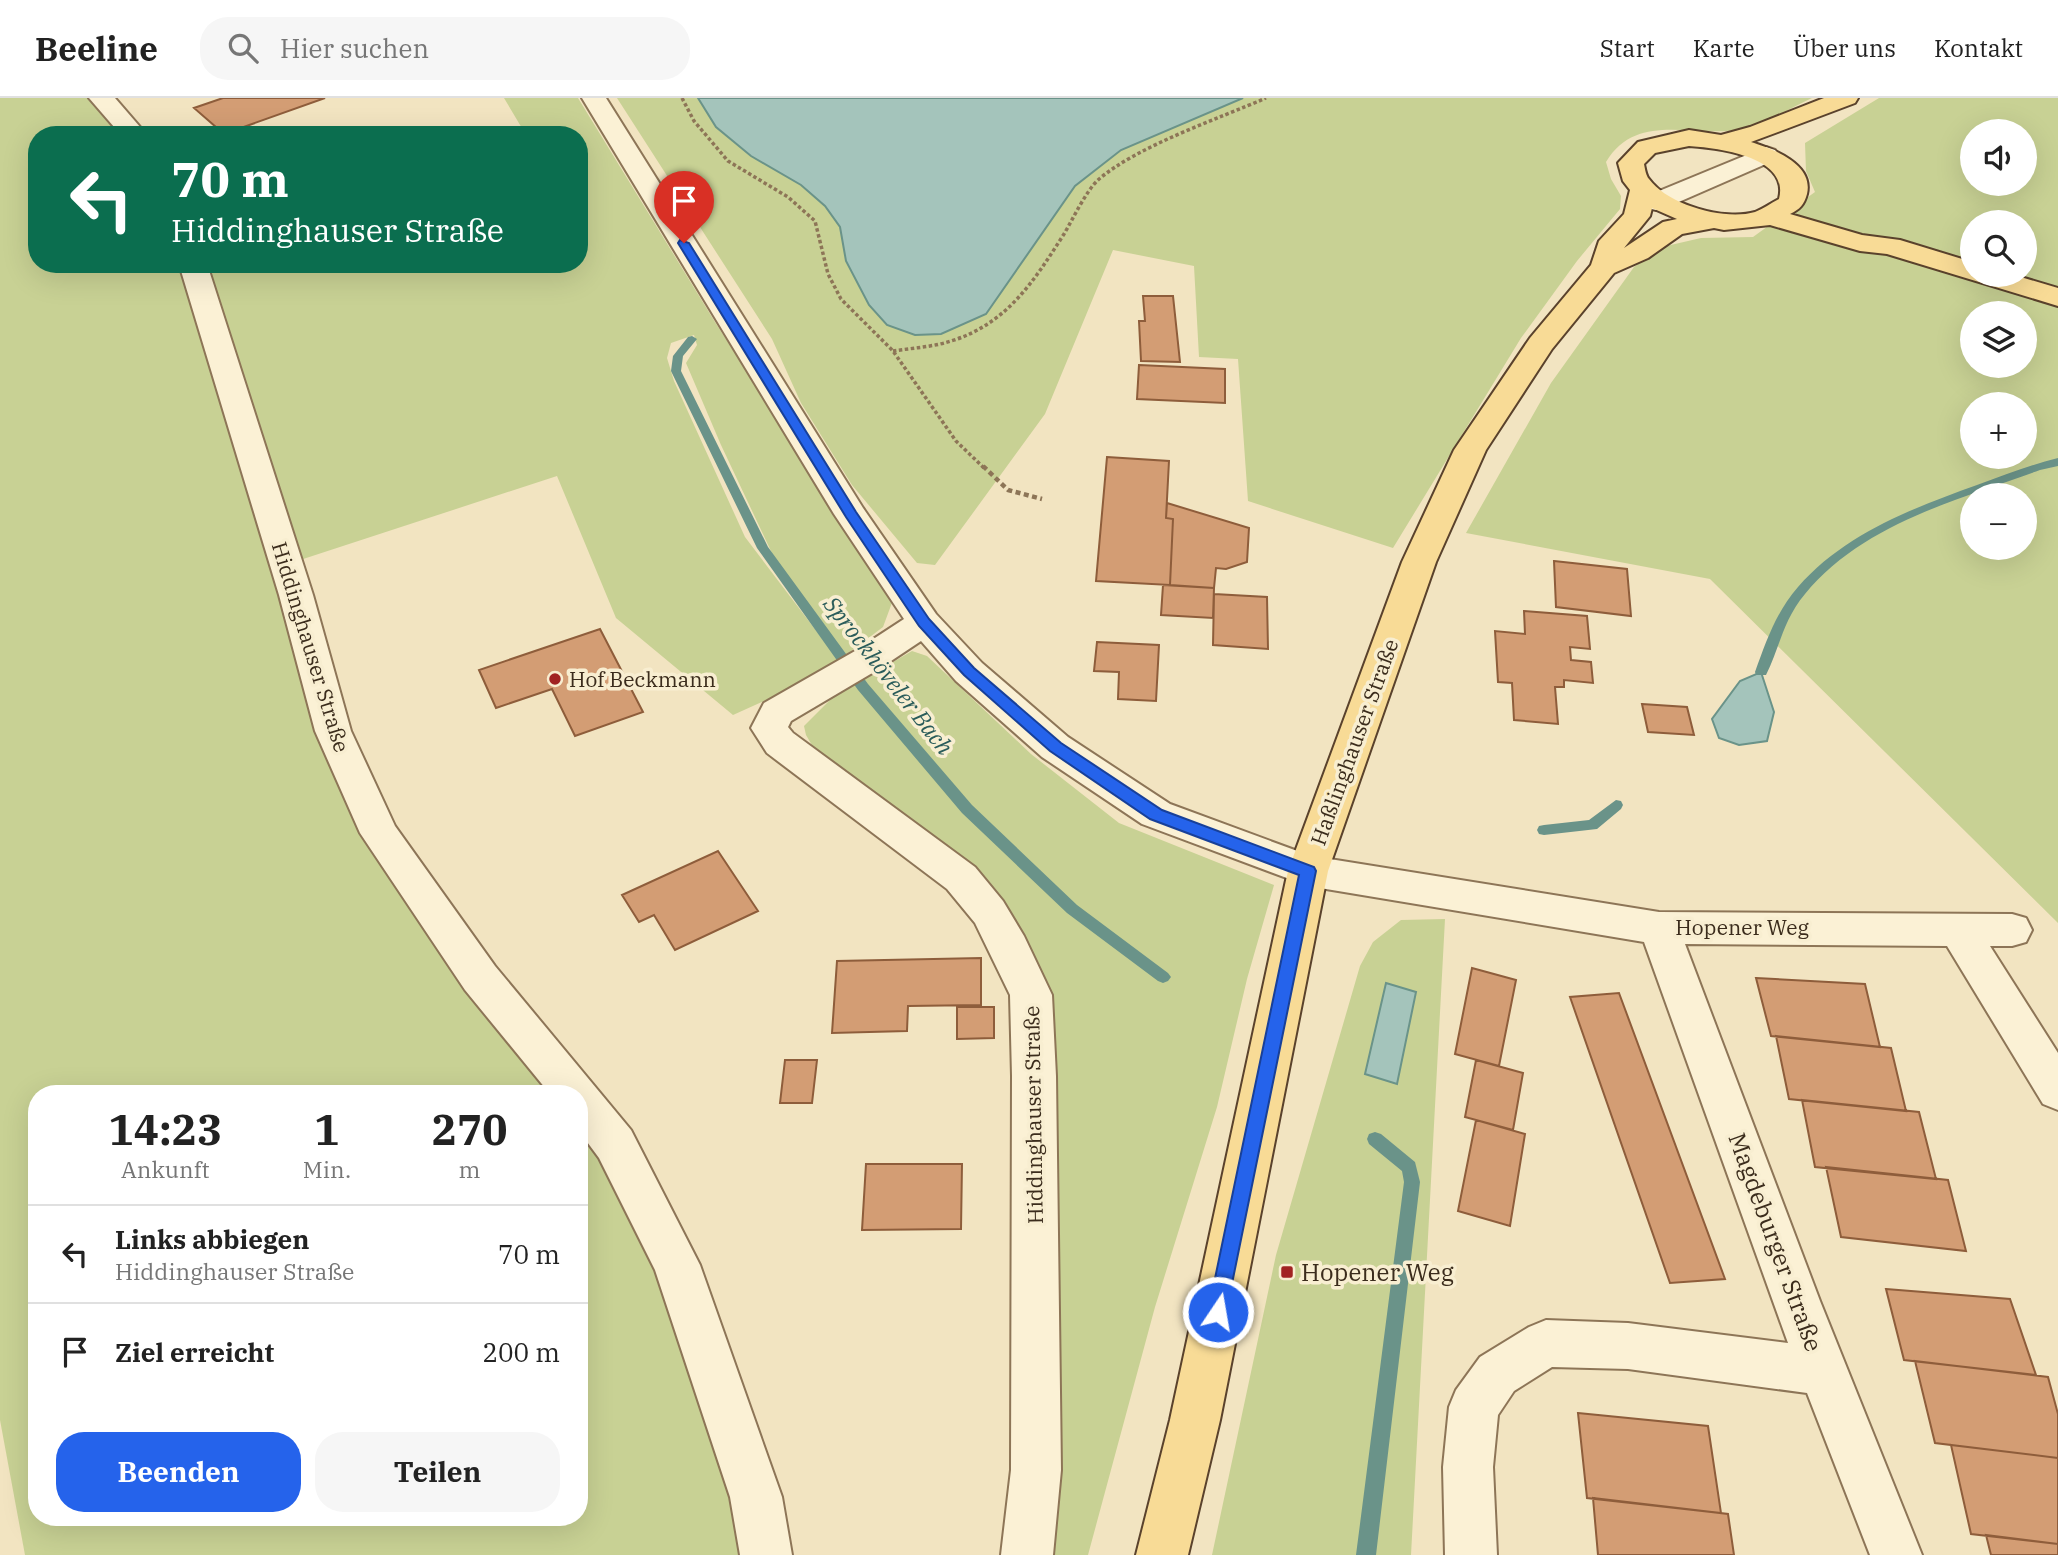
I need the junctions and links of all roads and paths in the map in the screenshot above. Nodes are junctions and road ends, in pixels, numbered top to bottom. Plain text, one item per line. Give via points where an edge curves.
1 (101, 98) edge
2 (594, 98) edge
3 (682, 98) edge
4 (1266, 98) edge
5 (1846, 98) edge
6 (1812, 113) junction
7 (127, 126) edge
8 (1726, 141) junction
9 (1774, 161) junction
10 (1794, 196) junction
11 (1649, 197) junction
12 (1767, 216) junction
13 (1713, 220) junction
14 (1890, 246) junction
15 (1604, 267) junction
16 (1960, 267) edge
17 (196, 273) edge
18 (2025, 287) edge
19 (2058, 297) edge
20 (893, 351) junction
21 (1042, 499) dead end
22 (924, 622) junction
23 (1308, 871) junction
24 (1659, 928) junction
25 (1958, 929) junction
26 (2012, 930) dead end
27 (569, 1085) edge
28 (2058, 1091) edge
29 (588, 1109) edge
30 (1824, 1371) junction
31 (766, 1555) edge
32 (1027, 1555) edge
33 (1162, 1555) edge
34 (1471, 1555) edge
35 (1896, 1555) edge

1 - 7 street
2 - 22 street via 850,514
3 - 20 path via 694,121 728,161 788,197 815,221 828,274 841,299
4 - 20 path via 1177,136 1097,181 1042,270 1000,318 949,342
5 - 6 main road
6 - 8 main road
6 - 9 main road via 1804,130
8 - 9 main road
8 - 11 main road via 1671,139 1644,148 1631,163 1630,172
9 - 10 main road via 1795,187
9 - 11 street
10 - 12 main road via 1785,208
10 - 14 main road
11 - 13 main road via 1682,213
11 - 15 main road, Haßlinghauser Straße via 1614,241
12 - 13 main road
12 - 14 main road via 1860,243
13 - 15 main road, Haßlinghauser Straße via 1673,228
14 - 16 main road
15 - 23 main road, Haßlinghauser Straße via 1540,344 1470,450 1419,562
17 - 27 street, Hiddinghauser Straße via 296,595 333,731 379,834 480,978
18 - 19 main road
20 - 21 path via 975,461 1009,490
22 - 23 street via 969,672 1055,747 1156,814
22 - 32 street, Hiddinghauser Straße via 776,712 769,728 780,743 961,878 989,912 1031,995 1036,1470
23 - 24 street, Hopener Weg
23 - 33 main road, Haßlinghauser Straße via 1195,1420
24 - 25 street, Hopener Weg
24 - 30 street, Magdeburger Straße
25 - 26 street, Hopener Weg
25 - 28 street
29 - 31 street, Hiddinghauser Straße via 615,1144 677,1265 756,1497
30 - 34 street via 1628,1346 1546,1343 1497,1374 1474,1407 1468,1467
30 - 35 street, Magdeburger Straße

